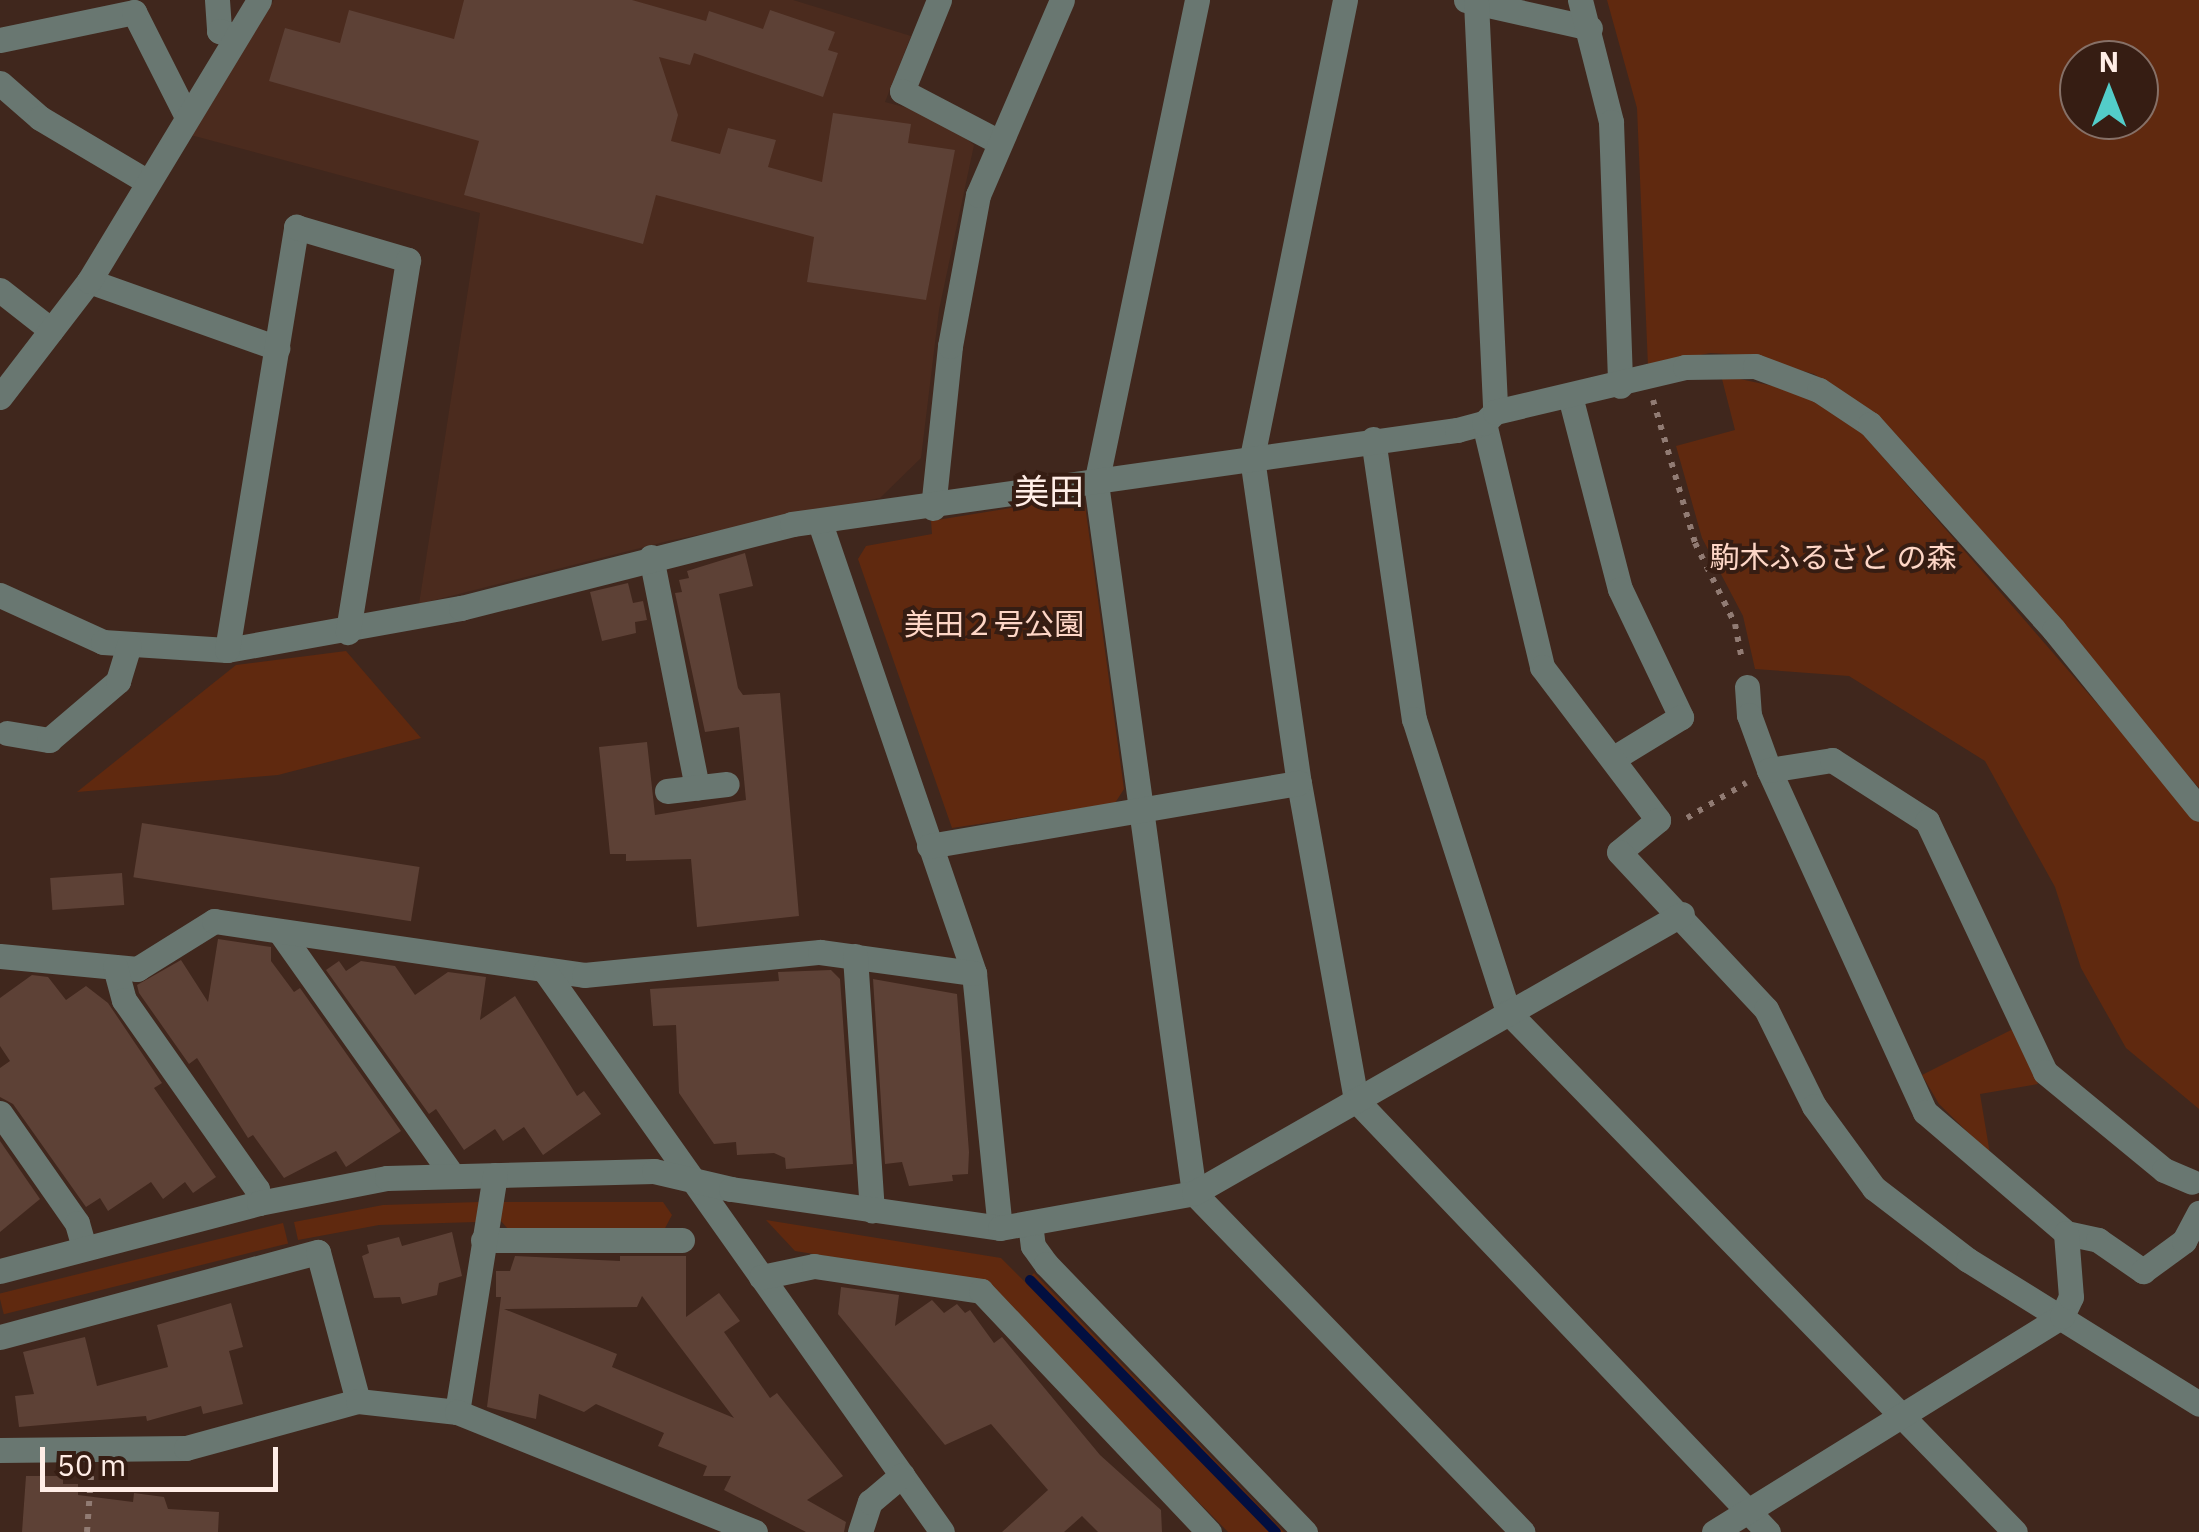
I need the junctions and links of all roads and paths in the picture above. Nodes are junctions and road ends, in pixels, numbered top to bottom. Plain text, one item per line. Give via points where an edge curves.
1 (216, 0) edge
2 (259, 0) edge
3 (938, 0) edge
4 (1062, 0) edge
5 (1197, 0) edge
6 (1345, 0) edge
7 (1580, 0) edge
8 (1471, 1) edge
9 (1590, 28) junction
10 (235, 36) junction
11 (0, 40) edge
12 (0, 83) edge
13 (186, 115) junction
14 (999, 142) junction
15 (146, 182) junction
16 (88, 280) junction
17 (0, 290) edge
18 (51, 330) junction
19 (277, 348) junction
20 (1620, 386) junction
21 (1651, 394) dead end
22 (1570, 396) junction
23 (0, 397) edge
24 (1490, 418) junction
25 (1373, 439) junction
26 (1252, 458) junction
27 (1096, 483) junction
28 (933, 508) junction
29 (820, 522) junction
30 (651, 557) junction
31 (0, 595) edge
32 (348, 632) junction
33 (129, 646) junction
34 (226, 650) junction
35 (1747, 687) joint
36 (7, 733) dead end
37 (1614, 758) junction
38 (1769, 770) junction
39 (1299, 783) junction
40 (728, 784) dead end
41 (697, 787) junction
42 (668, 790) dead end
43 (2199, 809) edge
44 (1140, 810) junction
45 (1687, 818) dead end
46 (929, 846) junction
47 (1682, 914) junction
48 (280, 932) junction
49 (0, 956) edge
50 (855, 956) junction
51 (115, 968) junction
52 (545, 971) junction
53 (974, 973) junction
54 (1508, 1012) junction
55 (1356, 1100) junction
56 (0, 1114) edge
57 (495, 1174) junction
58 (453, 1176) junction
59 (691, 1180) junction
60 (2196, 1181) edge
61 (1194, 1193) junction
62 (259, 1202) junction
63 (872, 1210) junction
64 (2199, 1213) edge
65 (1030, 1223) junction
66 (1000, 1228) junction
67 (2066, 1233) junction
68 (484, 1240) junction
69 (682, 1240) dead end
70 (84, 1248) junction
71 (0, 1271) edge
72 (760, 1277) junction
73 (2062, 1316) junction
74 (0, 1336) edge
75 (358, 1401) junction
76 (2199, 1404) edge
77 (457, 1412) junction
78 (1902, 1415) junction
79 (0, 1450) edge
80 (91, 1450) junction
81 (902, 1476) junction
82 (1748, 1512) junction
83 (87, 1532) edge
84 (754, 1532) edge
85 (860, 1532) edge
86 (942, 1532) edge
87 (1209, 1532) edge
88 (1306, 1532) edge
89 (1523, 1532) edge
90 (1714, 1532) edge
91 (1768, 1532) edge
92 (2015, 1532) edge

1 - 10 street via 219,30
2 - 10 street
3 - 14 street via 902,91
4 - 14 street
5 - 27 street
6 - 26 street
7 - 9 street
8 - 9 street
8 - 24 street
9 - 20 street via 1610,122
10 - 13 street
11 - 13 street via 134,12
12 - 15 street via 40,118
13 - 15 street
14 - 28 street via 978,195 960,289
15 - 16 street
16 - 18 street
16 - 19 street
17 - 18 street
18 - 23 street
19 - 32 street via 296,227 408,260
19 - 34 street
20 - 22 street
20 - 43 street via 1685,367 1754,366 1819,390 1870,424 2054,630
21 - 35 path via 1694,543 1735,624
22 - 24 street
22 - 37 street via 1620,589 1681,717
24 - 25 street
24 - 37 street via 1542,666
25 - 26 street
25 - 54 street via 1414,718
26 - 27 street
26 - 39 street
27 - 28 street
27 - 44 street
28 - 29 street
29 - 30 street
29 - 46 street
30 - 32 street
30 - 41 street
31 - 33 street via 73,631
32 - 34 street
33 - 34 street
33 - 36 street via 118,682 50,740
35 - 38 street via 1749,715
37 - 47 street via 1658,820 1619,852
38 - 45 path
38 - 60 street via 1832,760 1926,821 2046,1072 2164,1170
38 - 67 street via 1925,1112
39 - 44 street
39 - 55 street
40 - 41 street
41 - 42 street
44 - 46 street
44 - 61 street
46 - 53 street
47 - 54 street
47 - 73 street via 1766,1009 1814,1106 1874,1188 1968,1260
48 - 51 street via 214,921 137,969
48 - 52 street
48 - 58 street
49 - 51 street
50 - 52 street via 820,952 610,974
50 - 53 street
50 - 63 street
51 - 62 street via 124,1000 257,1189
52 - 59 street
53 - 66 street
54 - 55 street
54 - 78 street
55 - 61 street
55 - 82 street
56 - 70 street via 78,1223
57 - 58 street
57 - 59 street via 654,1171
57 - 68 street
58 - 62 street via 387,1178
59 - 63 street
59 - 72 street
61 - 65 street
61 - 89 street
62 - 70 street
63 - 66 street
64 - 67 street via 2184,1241 2143,1272 2098,1240
65 - 66 street
65 - 88 street via 1032,1246 1046,1264
67 - 73 street via 2071,1297
68 - 69 street
68 - 77 street
70 - 71 street
72 - 81 street
72 - 87 street via 814,1266 981,1291
73 - 76 street
73 - 78 street
74 - 75 street via 318,1252
75 - 77 street
75 - 80 street via 186,1448
77 - 84 street
78 - 82 street
78 - 92 street
79 - 80 street
80 - 83 path
81 - 85 street via 870,1502
81 - 86 street
82 - 90 street
82 - 91 street

